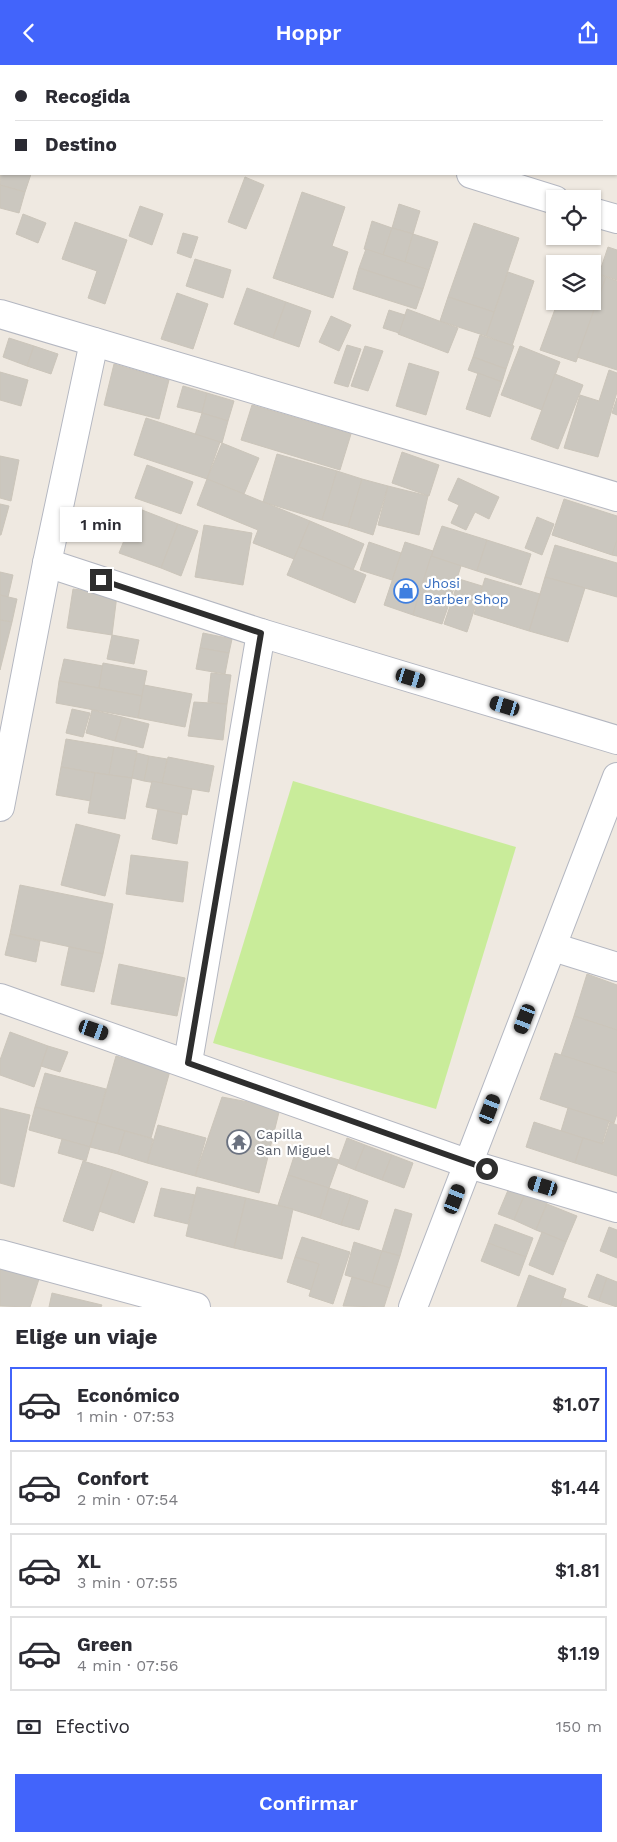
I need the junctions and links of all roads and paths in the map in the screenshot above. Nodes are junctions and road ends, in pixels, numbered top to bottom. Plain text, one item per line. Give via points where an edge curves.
1 (474, 175) edge
2 (546, 197) edge
3 (601, 215) edge
4 (617, 219) edge
5 (0, 314) edge
6 (94, 342) junction
7 (617, 497) edge
8 (47, 563) junction
9 (261, 633) junction
10 (617, 740) edge
11 (617, 777) edge
12 (0, 807) edge
13 (553, 947) junction
14 (617, 967) edge
15 (0, 998) edge
16 (188, 1063) junction
17 (469, 1164) junction
18 (617, 1208) edge
19 (0, 1254) edge
20 (196, 1307) edge
21 (413, 1307) edge

1 - 2 street
3 - 4 street
5 - 6 street
6 - 7 street
6 - 8 street
8 - 9 street
8 - 12 street
9 - 10 street
9 - 16 street
11 - 13 street
13 - 14 street
13 - 17 street
15 - 16 street
16 - 17 street
17 - 18 street
17 - 21 street
19 - 20 street

